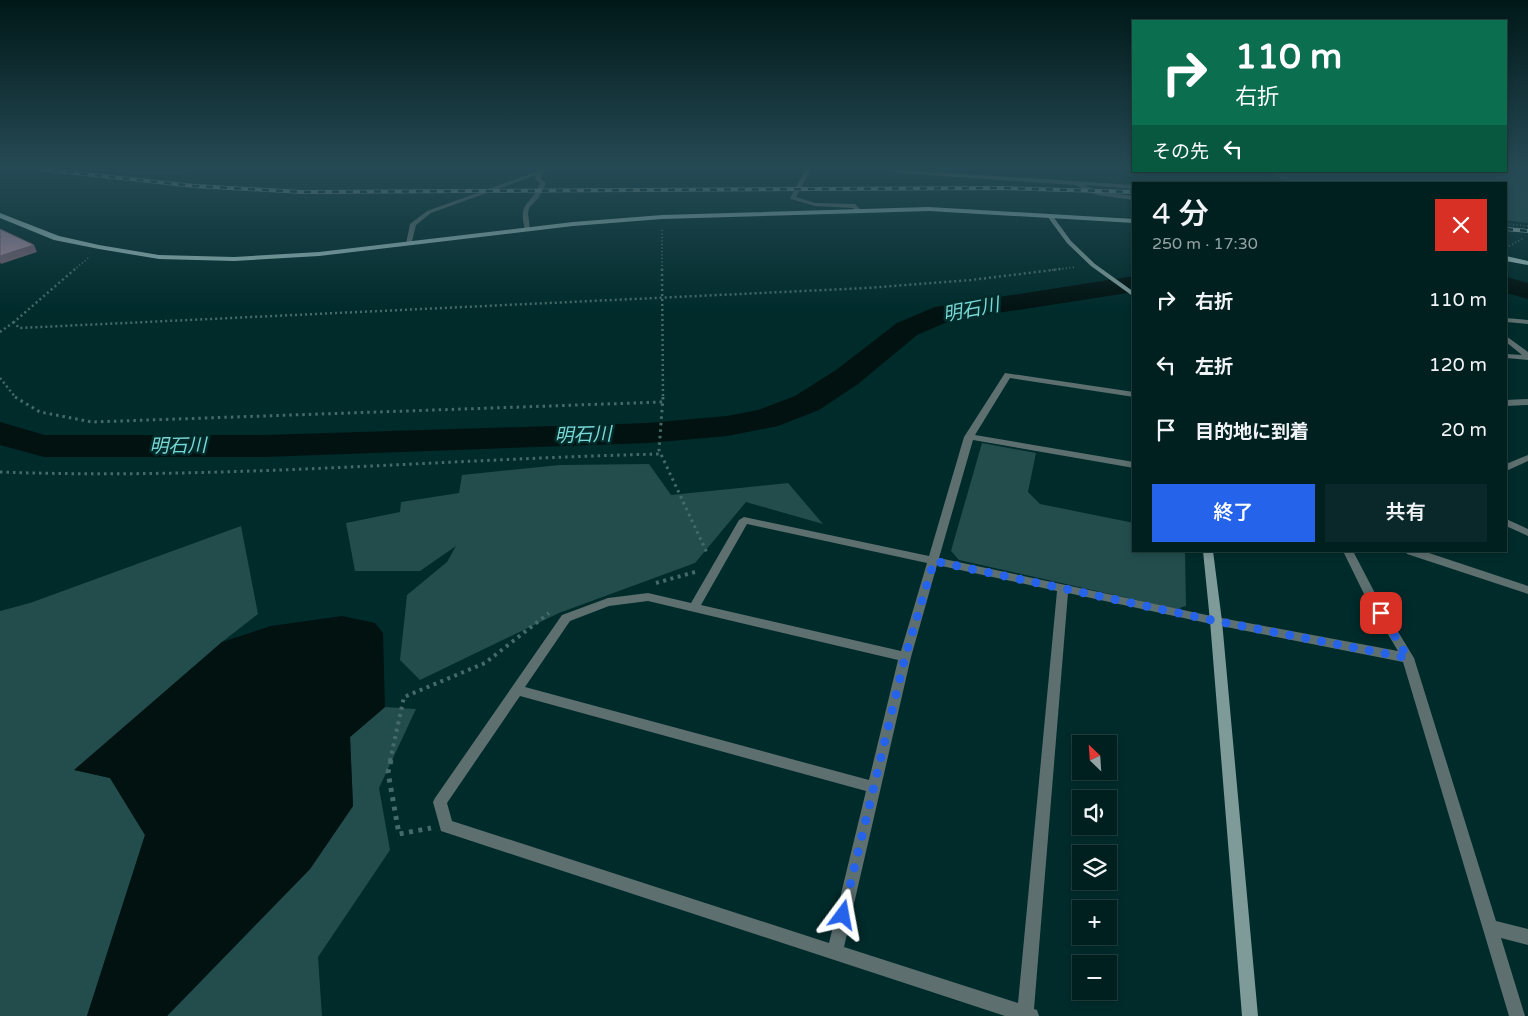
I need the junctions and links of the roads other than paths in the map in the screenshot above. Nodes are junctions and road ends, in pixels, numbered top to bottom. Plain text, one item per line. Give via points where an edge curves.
1 (4, 216) edge
2 (423, 216) edge
3 (523, 216) edge
4 (681, 216) edge
5 (1050, 216) edge
6 (1057, 216) edge
7 (1132, 221) edge
8 (528, 229) junction
9 (409, 244) junction
10 (1507, 258) edge
11 (1528, 263) edge
12 (1132, 294) edge
13 (1507, 320) edge
14 (1528, 322) edge
15 (1507, 339) edge
16 (1507, 356) edge
17 (1528, 357) edge
18 (1132, 395) edge
19 (1528, 402) edge
20 (1507, 403) edge
21 (969, 437) junction
22 (1528, 458) edge
23 (1132, 465) edge
24 (1507, 468) edge
25 (1507, 522) edge
26 (1528, 533) edge
27 (1208, 552) edge
28 (1349, 552) edge
29 (1414, 552) edge
30 (934, 561) junction
31 (1063, 588) junction
32 (1528, 590) edge
33 (694, 608) junction
34 (1216, 621) junction
35 (905, 657) junction
36 (1408, 658) junction
37 (517, 690) junction
38 (874, 788) junction
39 (1489, 926) junction
40 (1528, 937) edge
41 (834, 952) junction
42 (1028, 1015) edge
43 (1250, 1016) edge
44 (1517, 1016) edge

1 - 9 main road via 57,238 159,257 234,259
2 - 9 street via 413,224
3 - 8 street
4 - 8 main road
5 - 12 street via 1069,242 1093,265
6 - 7 main road
8 - 9 main road
10 - 11 main road
13 - 14 street
15 - 17 street
16 - 17 street
18 - 21 street via 1008,375
19 - 20 street
21 - 23 street
21 - 30 street
22 - 24 street
25 - 26 street
27 - 34 street
28 - 36 street
29 - 32 street
30 - 31 street
30 - 33 street via 744,520
30 - 35 street
31 - 34 street
31 - 42 street
33 - 35 street
33 - 37 street via 648,597 608,602 566,618
34 - 36 street
34 - 43 street
35 - 38 street
36 - 39 street
37 - 38 street
37 - 41 street via 440,802 446,826
38 - 41 street
39 - 40 street
39 - 44 street
41 - 42 street

